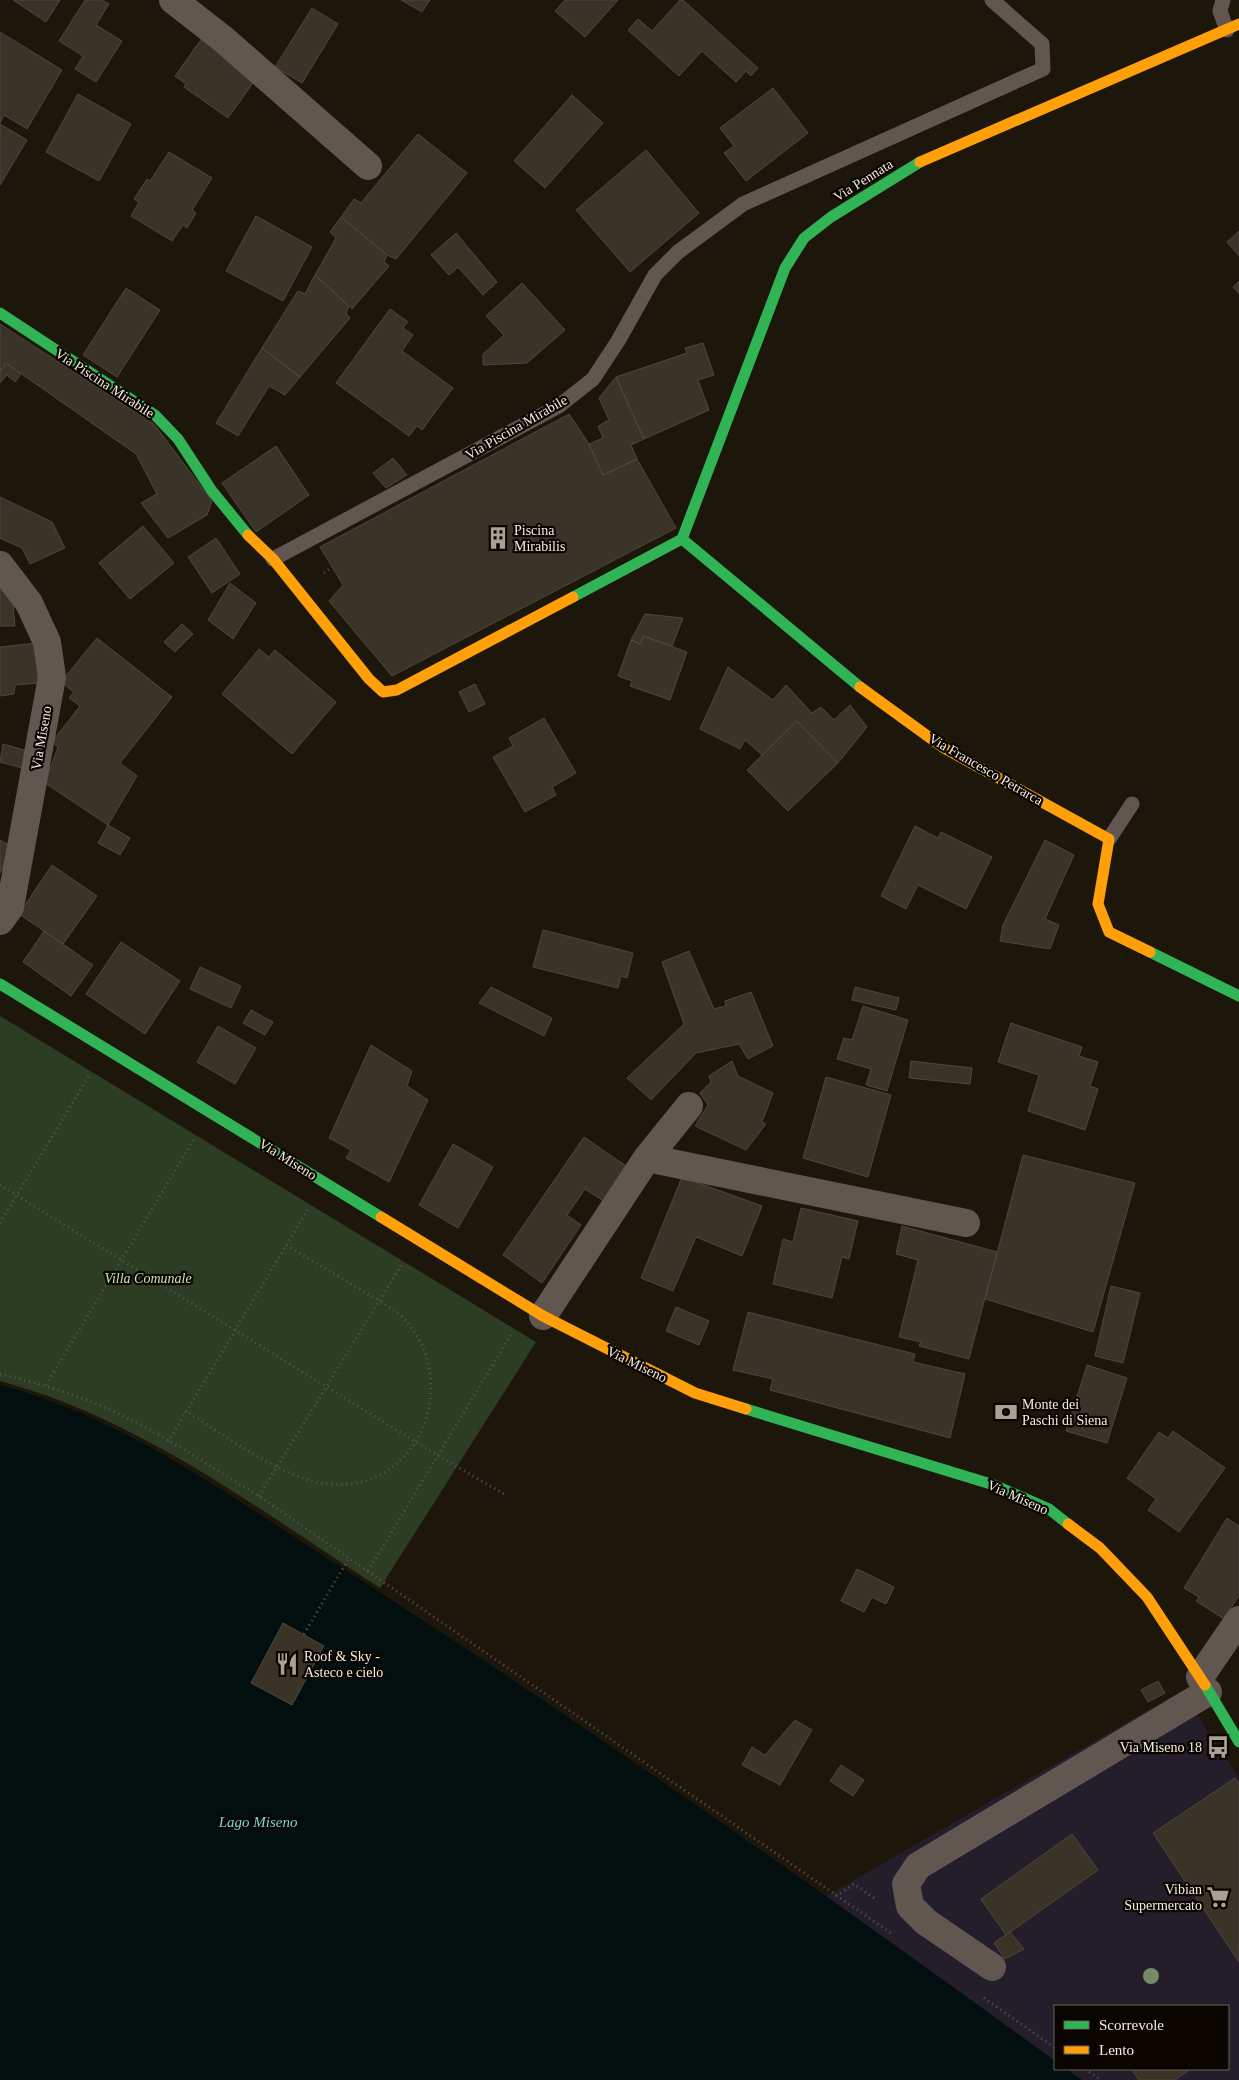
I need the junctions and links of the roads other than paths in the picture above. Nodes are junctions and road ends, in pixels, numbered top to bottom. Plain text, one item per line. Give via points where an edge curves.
1 (173, 0) edge
2 (992, 0) edge
3 (1223, 0) edge
4 (1233, 27) edge
5 (368, 166) dead end
6 (0, 313) edge
7 (682, 539) junction
8 (272, 559) junction
9 (0, 565) edge
10 (1132, 804) dead end
11 (1109, 839) junction
12 (0, 921) edge
13 (0, 984) edge
14 (1239, 996) edge
15 (689, 1106) dead end
16 (647, 1158) junction
17 (966, 1223) dead end
18 (543, 1316) junction
19 (1239, 1620) edge
20 (1204, 1684) junction
21 (1239, 1742) edge
22 (992, 1967) dead end

1 - 5 street via 224,39
2 - 8 lane, Via Piscina Mirabile via 1042,44 1043,69 743,204 678,252 655,275 593,379 559,406
3 - 4 lane via 1220,11
4 - 7 street, Via Pennata via 922,161 804,238 785,268
6 - 8 street, Via Piscina Mirabile via 156,415 178,439 240,528
7 - 8 street, Via Piscina Mirabile via 397,690 383,692
7 - 11 street, Via Francesco Petrarca via 875,700 944,748
9 - 12 street, Via Miseno via 29,603 47,642 52,677 10,906
10 - 11 lane
11 - 14 street via 1098,904 1109,932
13 - 18 street, Via Miseno
15 - 16 street
16 - 17 street
16 - 18 street
18 - 20 street, Via Miseno via 695,1393 994,1484 1049,1509 1100,1548 1147,1597
19 - 20 street
20 - 21 street, Via Miseno
20 - 22 street via 918,1866 906,1884 910,1906 926,1922

